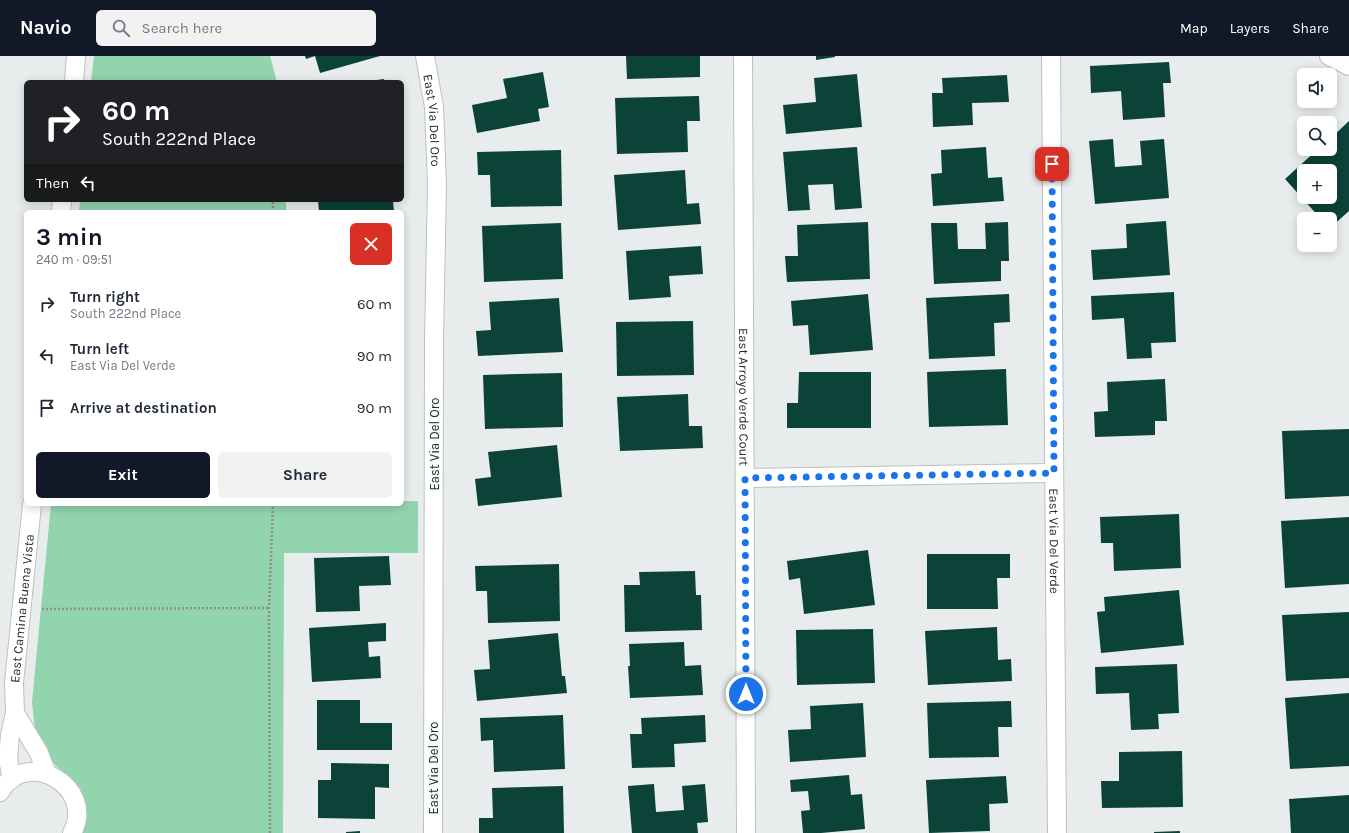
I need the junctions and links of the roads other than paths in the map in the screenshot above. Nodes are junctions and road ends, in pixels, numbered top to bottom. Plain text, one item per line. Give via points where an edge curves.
1 (76, 56) edge
2 (425, 56) edge
3 (743, 56) edge
4 (1051, 56) edge
5 (1329, 56) edge
6 (1349, 66) edge
7 (74, 80) edge
8 (1054, 473) junction
9 (745, 478) junction
10 (32, 506) edge
11 (15, 713) junction
12 (47, 774) junction
13 (6, 785) edge
14 (72, 833) edge
15 (433, 833) edge
16 (746, 833) edge
17 (1057, 833) edge

1 - 7 street
2 - 15 street, East Via Del Oro via 434,107 437,184 434,341
3 - 9 street, East Arroyo Verde Court
4 - 8 street, East Via Del Verde
5 - 6 street
8 - 9 street
8 - 17 street, East Via Del Verde
9 - 16 street, East Arroyo Verde Court
10 - 11 street, East Camina Buena Vista via 14,683
11 - 12 street, East Camina Buena Vista via 39,753
11 - 13 street, East Camina Buena Vista via 10,735
12 - 13 street, East Camina Buena Vista via 23,774
12 - 14 street, East Camina Buena Vista via 69,789 75,801 77,814

